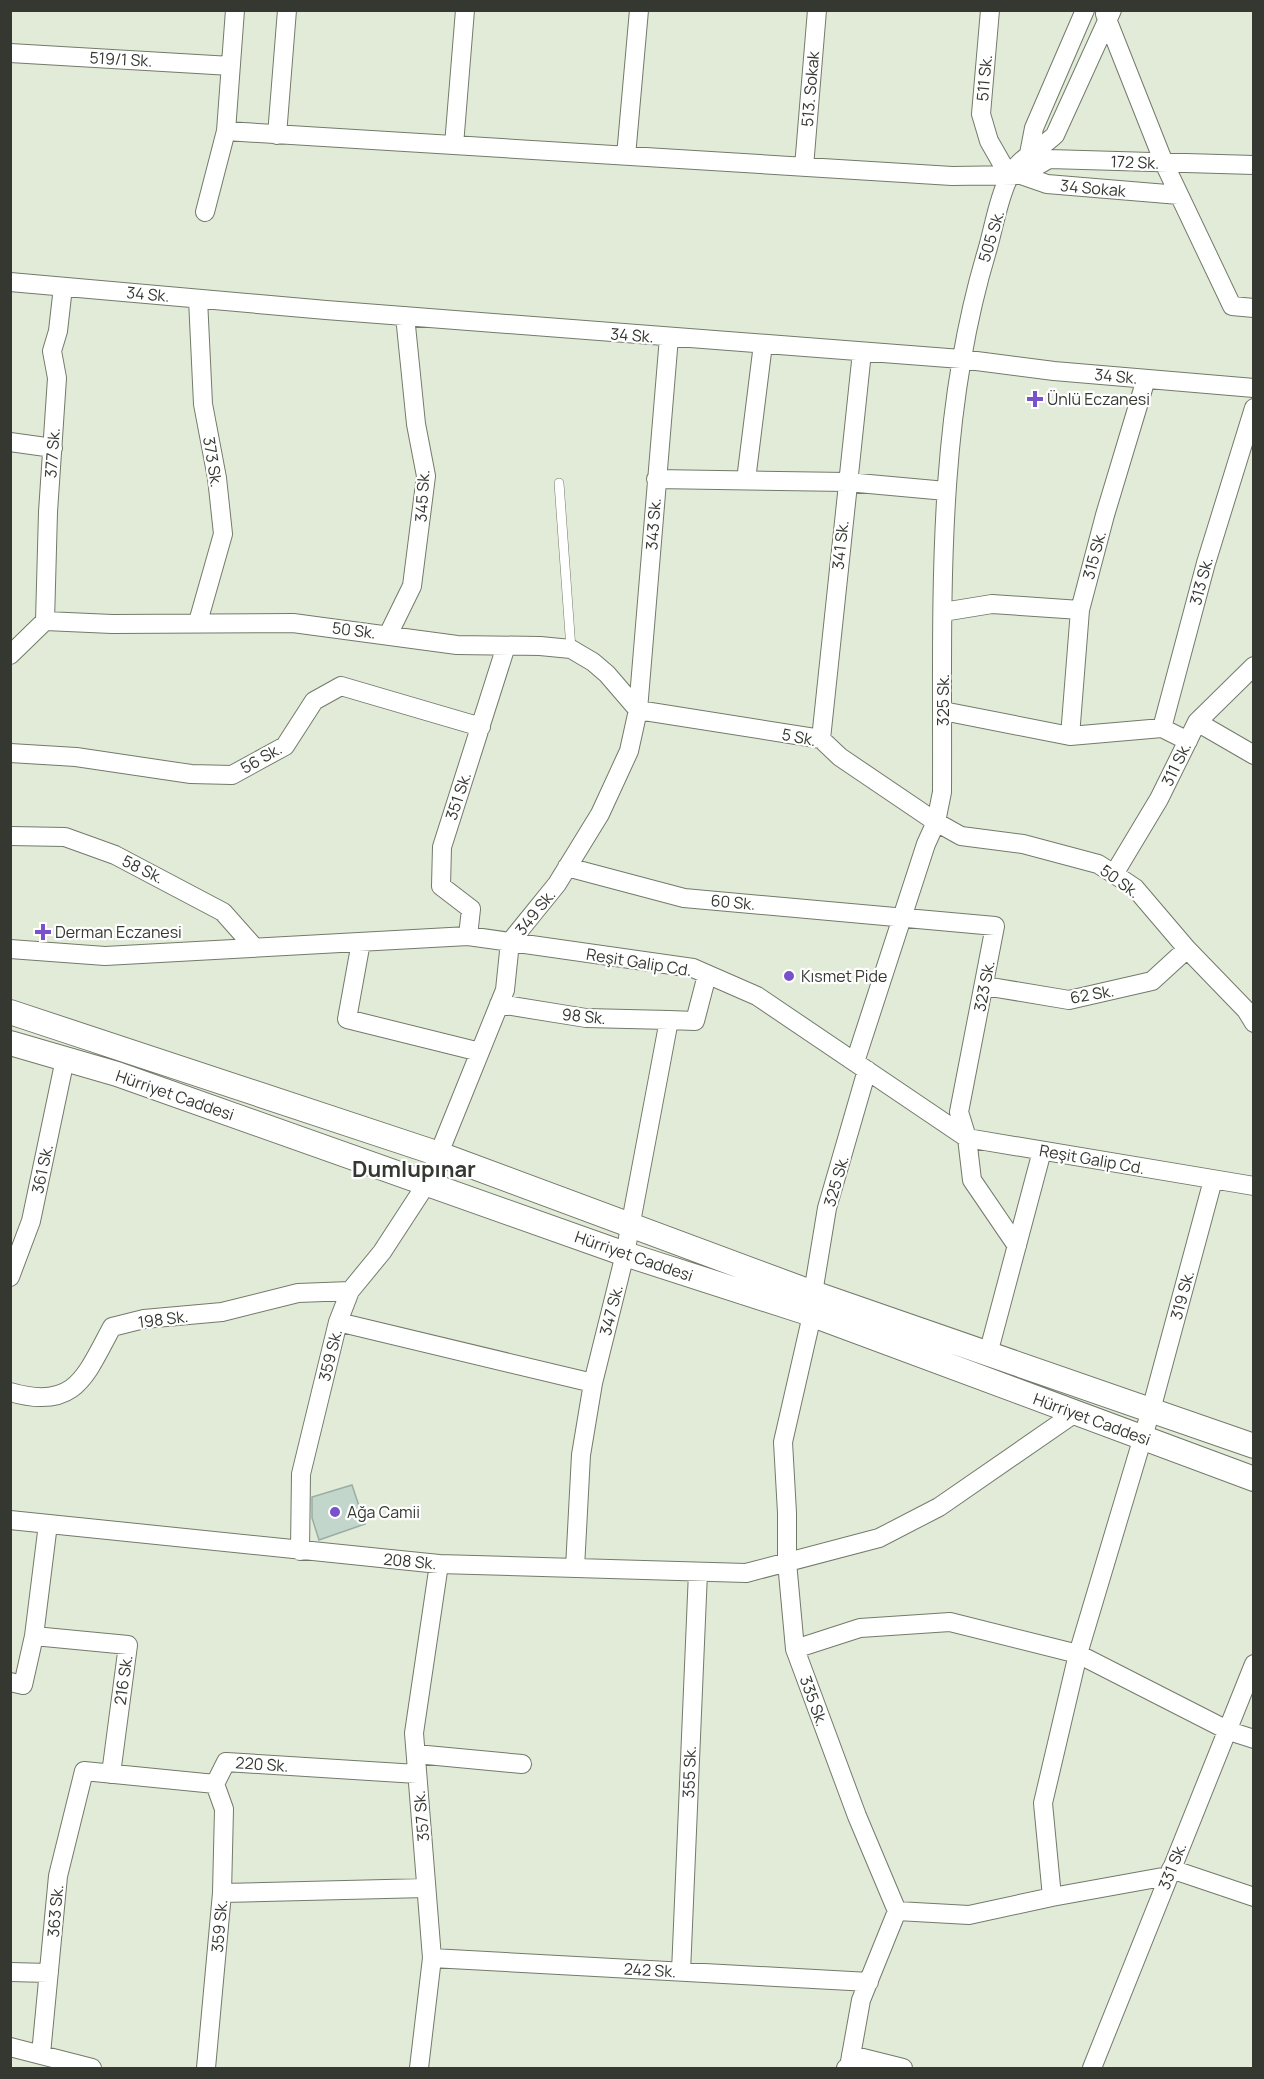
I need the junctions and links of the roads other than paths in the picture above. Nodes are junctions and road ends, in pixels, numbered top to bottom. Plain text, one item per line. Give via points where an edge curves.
1 (235, 10) edge
2 (287, 10) edge
3 (465, 10) edge
4 (639, 10) edge
5 (817, 10) edge
6 (990, 10) edge
7 (1084, 10) edge
8 (1108, 13) edge
9 (10, 53) edge
10 (231, 66) junction
11 (226, 131) junction
12 (277, 135) junction
13 (454, 145) junction
14 (1029, 154) junction
15 (626, 156) junction
16 (1164, 163) junction
17 (1254, 165) edge
18 (804, 167) junction
19 (1015, 176) junction
20 (1179, 195) junction
21 (205, 212) dead end
22 (10, 282) edge
23 (63, 287) junction
24 (198, 299) junction
25 (1254, 308) edge
26 (405, 316) junction
27 (966, 325) joint
28 (669, 338) junction
29 (763, 344) junction
30 (862, 352) junction
31 (961, 359) junction
32 (1146, 379) junction
33 (1254, 388) edge
34 (1254, 408) edge
35 (10, 442) edge
36 (53, 448) junction
37 (656, 479) junction
38 (746, 480) junction
39 (847, 482) junction
40 (559, 483) dead end
41 (946, 491) junction
42 (1080, 610) junction
43 (943, 612) junction
44 (45, 621) junction
45 (198, 622) junction
46 (388, 635) junction
47 (506, 646) junction
48 (571, 649) junction
49 (10, 655) edge
50 (1254, 666) edge
51 (638, 710) junction
52 (943, 711) junction
53 (1197, 722) junction
54 (481, 727) junction
55 (1162, 728) junction
56 (1070, 736) junction
57 (821, 739) junction
58 (1188, 741) junction
59 (10, 753) edge
60 (1254, 755) edge
61 (936, 822) junction
62 (10, 836) edge
63 (567, 867) junction
64 (1114, 874) junction
65 (902, 917) junction
66 (468, 936) junction
67 (361, 942) junction
68 (510, 942) junction
69 (255, 948) junction
70 (10, 949) edge
71 (1187, 949) junction
72 (707, 975) junction
73 (985, 986) junction
74 (499, 1004) junction
75 (10, 1012) edge
76 (669, 1020) junction
77 (1254, 1023) edge
78 (11, 1044) edge
79 (480, 1052) junction
80 (65, 1059) junction
81 (861, 1066) junction
82 (967, 1138) junction
83 (1042, 1151) junction
84 (439, 1154) junction
85 (1213, 1179) junction
86 (427, 1183) junction
87 (1254, 1186) edge
88 (630, 1223) junction
89 (1017, 1246) junction
90 (625, 1254) junction
91 (10, 1277) edge
92 (350, 1291) junction
93 (812, 1304) junction
94 (338, 1323) junction
95 (988, 1354) junction
96 (592, 1383) junction
97 (10, 1392) edge
98 (1151, 1410) junction
99 (1075, 1413) junction
100 (1142, 1438) junction
101 (1254, 1446) edge
102 (1254, 1479) edge
103 (10, 1520) edge
104 (48, 1524) junction
105 (300, 1551) junction
106 (787, 1562) junction
107 (439, 1564) junction
108 (575, 1568) junction
109 (698, 1572) junction
110 (34, 1636) junction
111 (795, 1649) junction
112 (1078, 1654) junction
113 (1254, 1664) edge
114 (10, 1682) edge
115 (1229, 1731) junction
116 (1254, 1739) edge
117 (416, 1754) junction
118 (522, 1764) dead end
119 (84, 1771) joint
120 (111, 1774) junction
121 (417, 1774) junction
122 (215, 1784) junction
123 (1169, 1872) junction
124 (426, 1888) junction
125 (222, 1893) junction
126 (1052, 1897) junction
127 (1254, 1897) edge
128 (897, 1911) junction
129 (432, 1958) junction
130 (10, 1972) edge
131 (681, 1972) junction
132 (49, 1974) junction
133 (869, 1982) junction
134 (10, 2047) edge
135 (41, 2054) junction
136 (849, 2062) edge
137 (92, 2068) edge
138 (206, 2068) edge
139 (419, 2068) edge
140 (903, 2068) edge
141 (1092, 2068) edge

1 - 10 street
2 - 12 street
3 - 13 street
4 - 15 street
5 - 18 street, 513. Sokak
6 - 19 street, 511 Sk. via 981,114 989,141
7 - 14 street, 505 Sk. via 1034,128
8 - 14 street, 505 Sk. via 1055,135
8 - 16 street
9 - 10 street, 519/1 Sk.
10 - 11 street
11 - 12 street
11 - 21 street
12 - 13 street
13 - 15 street
14 - 19 street, 505 Sk.
15 - 18 street
16 - 17 street, 172 Sk.
16 - 19 street, 172 Sk. via 1049,159
16 - 20 street
18 - 19 street
19 - 20 street, 34 Sokak via 1047,184
19 - 27 street, 505 Sk.
20 - 25 street via 1232,306
22 - 23 street, 34 Sk.
23 - 24 street, 34 Sk.
23 - 36 street, 377 Sk. via 52,351 57,378
24 - 26 street, 34 Sk.
24 - 45 street, 373 Sk. via 203,404 223,534
26 - 28 street, 34 Sk.
26 - 46 street, 345 Sk. via 416,424 426,476 412,586
27 - 31 street, 325 Sk.
28 - 29 street, 34 Sk.
28 - 37 street, 343 Sk.
29 - 30 street, 34 Sk.
29 - 38 street
30 - 31 street, 34 Sk.
30 - 39 street, 341 Sk.
31 - 32 street, 34 Sk.
31 - 41 street, 325 Sk.
32 - 33 street, 34 Sk.
32 - 42 street, 315 Sk.
34 - 55 street, 313 Sk. via 1206,563
35 - 36 street
36 - 44 street, 377 Sk.
37 - 38 street
37 - 51 street, 343 Sk.
38 - 39 street
39 - 41 street
39 - 57 street, 341 Sk.
40 - 48 lane
41 - 43 street, 325 Sk.
42 - 43 street via 992,604
42 - 56 street, 315 Sk.
43 - 52 street, 325 Sk.
44 - 45 street, 50 Sk.
44 - 49 street
45 - 46 street, 50 Sk. via 293,623
46 - 47 street, 50 Sk. via 457,645
47 - 48 street, 50 Sk.
47 - 54 street, 351 Sk.
48 - 51 street, 50 Sk. via 607,674
50 - 53 street, 311 Sk.
51 - 57 street, 5 Sk.
51 - 63 street, 349 Sk. via 628,752 600,814
52 - 56 street
52 - 61 street, 325 Sk. via 942,792
53 - 58 street, 311 Sk.
53 - 60 street
54 - 59 street, 56 Sk. via 341,686 314,701 285,746 232,776
54 - 66 street, 351 Sk. via 442,847 441,886 471,909
55 - 56 street
55 - 58 street
57 - 61 street, 5 Sk. via 840,757
58 - 64 street, 311 Sk.
61 - 64 street, 50 Sk. via 961,836 1033,847 1098,864
61 - 65 street, 325 Sk.
62 - 69 street, 58 Sk. via 65,837 115,855 223,912
63 - 65 street, 60 Sk. via 684,898
63 - 68 street, 349 Sk.
64 - 71 street, 50 Sk. via 1135,888
65 - 73 street, 323 Sk. via 995,926
65 - 81 street, 325 Sk.
66 - 67 street, Reşit Galip Cd.
66 - 68 street, Reşit Galip Cd.
67 - 69 street, Reşit Galip Cd.
67 - 79 street via 347,1020
68 - 72 street, Reşit Galip Cd. via 693,968
68 - 74 street, 349 Sk. via 505,990
69 - 70 street, Reşit Galip Cd. via 105,956
71 - 73 street, 62 Sk. via 1152,981 1069,1000
71 - 77 street, 50 Sk.
72 - 76 street via 695,1021
72 - 81 street, Reşit Galip Cd. via 757,996
73 - 82 street, 323 Sk. via 959,1112
74 - 76 street, 98 Sk. via 586,1018
74 - 79 street, 349 Sk.
75 - 84 main road, Hürriyet Caddesi
76 - 88 street, 347 Sk.
78 - 80 main road, Hürriyet Caddesi
79 - 84 street, 349 Sk.
80 - 86 main road, Hürriyet Caddesi
80 - 91 street, 361 Sk. via 31,1221
81 - 82 street, Reşit Galip Cd.
81 - 93 street, 325 Sk. via 827,1208
82 - 83 street, Reşit Galip Cd.
82 - 89 street, 323 Sk. via 972,1180
83 - 85 street, Reşit Galip Cd.
83 - 89 street
84 - 86 street, 349 Sk.
84 - 88 main road, Hürriyet Caddesi
85 - 87 street, Reşit Galip Cd.
85 - 98 street, 319 Sk.
86 - 90 main road, Hürriyet Caddesi
86 - 92 street, 359 Sk. via 382,1252
88 - 90 street, 347 Sk.
88 - 93 main road, Hürriyet Caddesi
89 - 95 street
90 - 93 main road, Hürriyet Caddesi
90 - 96 street, 347 Sk.
92 - 94 street, 359 Sk.
92 - 97 street, 198 Sk. via 298,1293 222,1312 144,1319 112,1328 86,1374 68,1393 35,1399
93 - 95 main road, Hürriyet Caddesi
93 - 99 main road, Hürriyet Caddesi
93 - 106 street, 335 Sk. via 783,1442
94 - 96 street
94 - 105 street, 359 Sk. via 301,1474
95 - 98 main road, Hürriyet Caddesi
96 - 108 street, 347 Sk. via 581,1455
98 - 100 street, 319 Sk.
98 - 101 main road, Hürriyet Caddesi
99 - 100 main road, Hürriyet Caddesi
99 - 106 street, 208 Sk. via 929,1512 879,1538
100 - 102 main road, Hürriyet Caddesi
100 - 112 street, 319 Sk.
103 - 104 street, 208 Sk.
104 - 105 street, 208 Sk.
104 - 110 street
105 - 107 street, 208 Sk.
106 - 109 street, 208 Sk. via 747,1573
106 - 111 street, 335 Sk.
107 - 108 street, 208 Sk.
107 - 117 street, 357 Sk. via 414,1733
108 - 109 street, 208 Sk.
109 - 131 street, 355 Sk.
110 - 114 street via 23,1685
110 - 120 street, 216 Sk. via 128,1645
111 - 112 street via 860,1628 950,1622
111 - 128 street, 335 Sk.
112 - 115 street
112 - 126 street, 319 Sk. via 1043,1803
113 - 115 street, 331 Sk.
115 - 116 street
115 - 123 street, 331 Sk.
117 - 118 street
117 - 121 street, 357 Sk.
119 - 120 street, 220 Sk.
119 - 132 street, 363 Sk. via 58,1876
120 - 122 street, 220 Sk.
121 - 122 street, 220 Sk. via 226,1762
121 - 124 street, 357 Sk.
122 - 125 street, 359 Sk. via 224,1809
123 - 126 street
123 - 127 street
123 - 141 street, 331 Sk.
124 - 125 street
124 - 129 street, 357 Sk.
125 - 138 street, 359 Sk.
126 - 128 street via 969,1915
128 - 133 street
129 - 131 street, 242 Sk.
129 - 139 street, 357 Sk.
130 - 132 street
131 - 133 street, 242 Sk.
132 - 135 street, 363 Sk.
133 - 136 street via 861,2000
134 - 135 street
135 - 137 street
136 - 140 street

